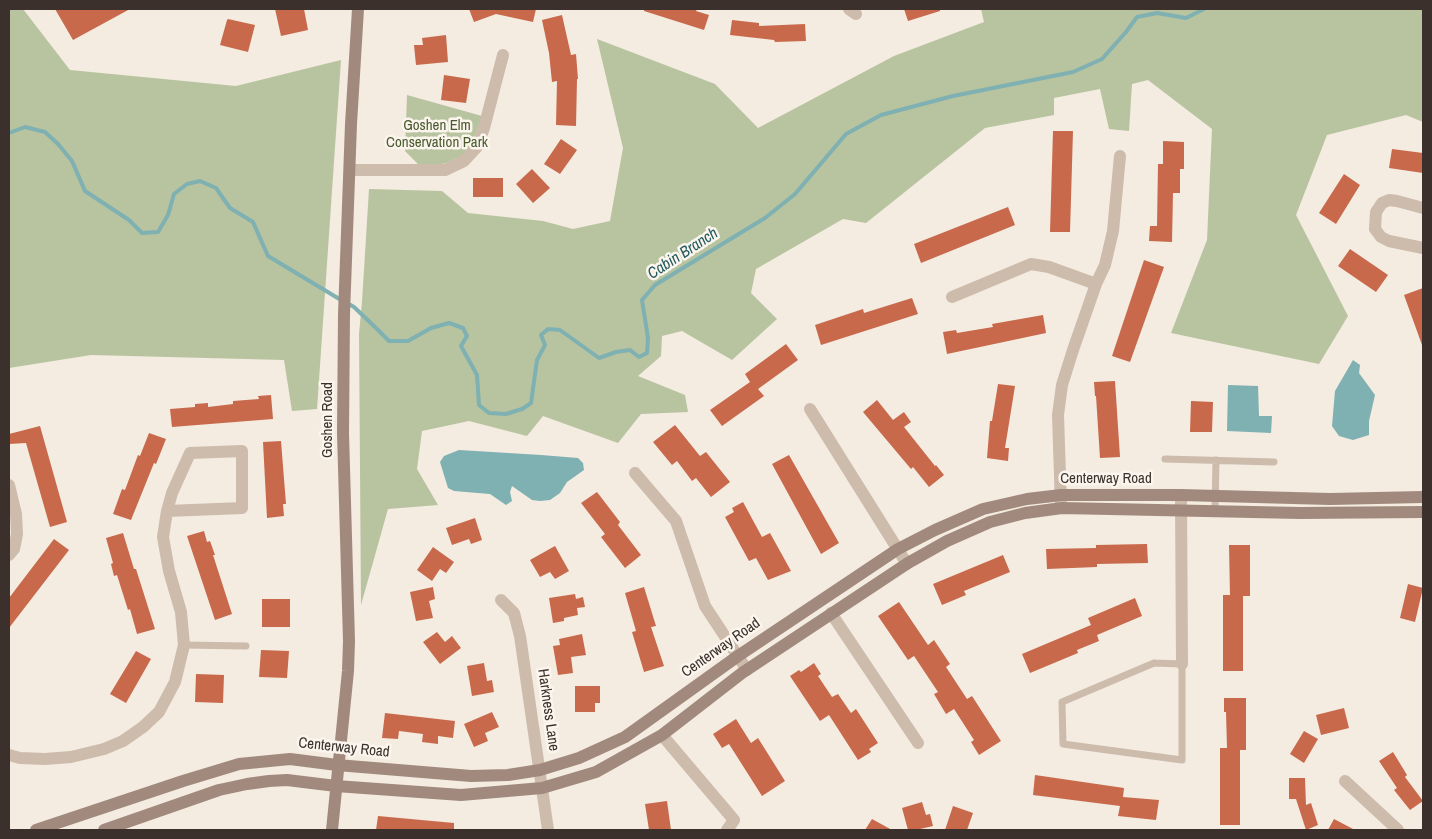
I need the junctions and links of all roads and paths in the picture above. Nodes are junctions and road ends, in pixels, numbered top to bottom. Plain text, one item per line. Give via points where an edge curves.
1 (358, 9) edge
2 (503, 55) dead end
3 (1120, 156) dead end
4 (350, 170) junction
5 (1423, 208) edge
6 (1423, 248) edge
7 (1096, 284) junction
8 (952, 296) dead end
9 (810, 409) dead end
10 (1165, 459) dead end
11 (1216, 460) junction
12 (1274, 462) dead end
13 (635, 473) dead end
14 (9, 485) edge
15 (1061, 495) junction
16 (1181, 495) junction
17 (1214, 496) junction
18 (1423, 497) edge
19 (1062, 508) junction
20 (1181, 510) junction
21 (1215, 510) junction
22 (166, 511) junction
23 (1423, 512) edge
24 (898, 549) junction
25 (9, 555) edge
26 (907, 564) junction
27 (500, 600) dead end
28 (831, 612) junction
29 (184, 645) junction
30 (246, 646) dead end
31 (738, 656) junction
32 (1182, 664) junction
33 (747, 670) junction
34 (662, 735) junction
35 (918, 743) dead end
36 (9, 757) edge
37 (337, 764) junction
38 (540, 770) junction
39 (1345, 782) dead end
40 (336, 786) junction
41 (542, 788) junction
42 (36, 830) edge
43 (104, 830) edge
44 (332, 830) edge
45 (548, 830) edge
46 (727, 830) edge
47 (1398, 830) edge

1 - 4 street, Goshen Road
2 - 4 street via 484,128 477,147 464,161 445,170
3 - 7 street via 1113,231 1106,265
4 - 37 street, Goshen Road via 343,433 349,641
5 - 6 street via 1389,200 1382,203 1376,212 1375,228 1381,237 1389,241
7 - 8 street via 1031,264
7 - 15 street via 1062,385 1058,415
9 - 24 street
10 - 11 lane
11 - 12 lane
11 - 17 lane
13 - 31 street via 676,521 705,606
14 - 25 street via 17,534 14,549
15 - 16 street, Centerway Road
15 - 19 street
15 - 24 street, Centerway Road via 983,509
16 - 17 street, Centerway Road
16 - 20 street
17 - 18 street, Centerway Road
17 - 21 lane
19 - 20 street, Centerway Road
19 - 26 street, Centerway Road via 990,522
20 - 21 street, Centerway Road
20 - 32 street
21 - 23 street, Centerway Road
22 - 22 street via 190,453 242,451 242,508
22 - 29 street via 162,537 182,612
24 - 26 street
24 - 31 street, Centerway Road
26 - 28 street, Centerway Road
27 - 38 street, Harkness Lane via 514,613 520,636
28 - 33 street, Centerway Road
28 - 35 street
29 - 30 lane
29 - 36 street via 175,682 159,712 123,741 71,757
31 - 33 street
31 - 38 street, Centerway Road via 625,737 579,758
32 - 32 lane via 1154,662 1062,702 1063,744 1182,760
33 - 34 street, Centerway Road
34 - 41 street, Centerway Road via 596,772
34 - 46 street via 734,820
37 - 38 street, Centerway Road via 471,776
37 - 40 street, Goshen Road
37 - 42 street, Centerway Road via 290,759 239,764
38 - 41 street, Harkness Lane
39 - 47 street
40 - 41 street, Centerway Road via 461,795
40 - 43 street, Centerway Road via 288,780 247,784 219,790
40 - 44 street, Goshen Road
41 - 45 street, Harkness Lane

